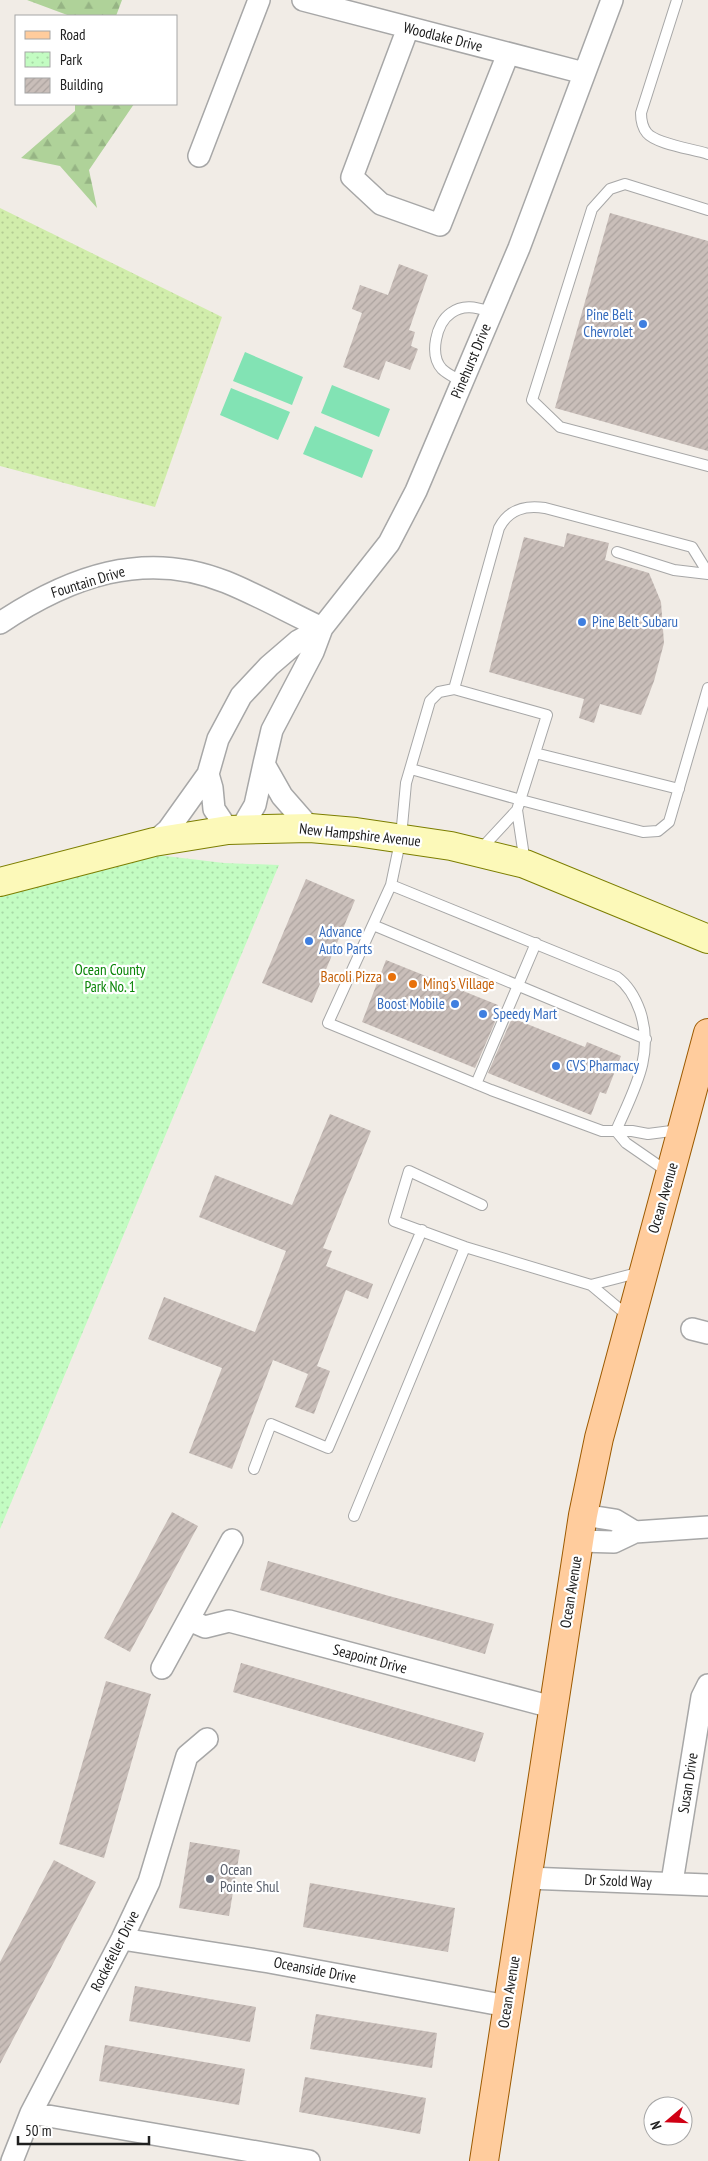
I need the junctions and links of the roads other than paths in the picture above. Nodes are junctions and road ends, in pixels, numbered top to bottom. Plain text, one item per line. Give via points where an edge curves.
1 (259, 0) edge
2 (303, 0) edge
3 (612, 0) edge
4 (676, 0) edge
5 (408, 28) junction
6 (508, 54) junction
7 (584, 73) junction
8 (708, 154) edge
9 (199, 156) dead end
10 (708, 210) edge
11 (492, 312) junction
12 (462, 382) junction
13 (708, 466) edge
14 (617, 552) dead end
15 (708, 574) edge
16 (0, 623) edge
17 (322, 628) junction
18 (281, 655) junction
19 (303, 672) junction
20 (708, 688) edge
21 (454, 689) junction
22 (535, 753) junction
23 (264, 764) junction
24 (411, 769) junction
25 (208, 774) junction
26 (679, 789) junction
27 (519, 805) junction
28 (310, 828) junction
29 (234, 829) junction
30 (401, 837) junction
31 (154, 842) junction
32 (478, 852) junction
33 (525, 864) junction
34 (0, 882) edge
35 (391, 885) junction
36 (372, 925) junction
37 (708, 939) edge
38 (536, 943) junction
39 (518, 986) junction
40 (708, 1033) edge
41 (646, 1039) junction
42 (476, 1084) junction
43 (682, 1130) junction
44 (616, 1131) junction
45 (670, 1173) junction
46 (482, 1204) dead end
47 (422, 1230) junction
48 (464, 1247) junction
49 (642, 1272) junction
50 (591, 1285) junction
51 (631, 1318) junction
52 (254, 1469) dead end
53 (354, 1516) dead end
54 (708, 1526) edge
55 (581, 1528) junction
56 (232, 1540) dead end
57 (189, 1620) junction
58 (162, 1668) dead end
59 (708, 1685) edge
60 (552, 1708) junction
61 (207, 1739) dead end
62 (527, 1878) junction
63 (672, 1882) junction
64 (708, 1885) edge
65 (122, 1939) junction
66 (507, 2006) junction
67 (32, 2114) junction
68 (12, 2161) edge
69 (309, 2161) edge
70 (484, 2161) edge

1 - 9 street
2 - 5 street, Woodlake Drive
3 - 7 street, Pinehurst Drive
4 - 8 lane via 641,114 642,123 647,133 657,140
5 - 6 street, Woodlake Drive
5 - 6 street via 352,177 381,204 440,225
6 - 7 street, Woodlake Drive
7 - 11 street, Pinehurst Drive
10 - 13 lane via 625,184 610,189 592,209 532,400 560,427
11 - 12 street, Pinehurst Drive
11 - 12 lane via 473,306 461,308 443,321 436,340 436,356 442,369
12 - 17 street, Pinehurst Drive via 416,491 390,543
14 - 15 lane via 674,570
15 - 21 lane via 692,548 544,508 515,510 499,528
16 - 17 street, Fountain Drive via 31,602 64,586 112,571 138,567 187,571 225,582
17 - 18 street, Pinehurst Drive
17 - 19 street, Pinehurst Drive
18 - 19 street
18 - 25 street, Pinehurst Drive via 240,696 218,739
19 - 23 street, Pinehurst Drive via 272,730
20 - 26 lane
21 - 22 lane via 547,714
21 - 24 lane via 433,696
22 - 26 lane
22 - 27 lane
23 - 28 street via 282,796
23 - 29 street, Pinehurst Drive via 255,805
24 - 27 lane
24 - 30 lane via 406,783
25 - 29 street, Pinehurst Drive via 214,809
25 - 31 street, Pinehurst Drive via 168,830
26 - 27 lane via 669,822 653,832
27 - 32 lane
27 - 33 lane
28 - 29 main road, New Hampshire Avenue
28 - 30 main road, New Hampshire Avenue
29 - 31 main road, New Hampshire Avenue
30 - 32 main road, New Hampshire Avenue
30 - 35 lane
31 - 34 main road, New Hampshire Avenue
32 - 33 main road, New Hampshire Avenue
33 - 37 main road, New Hampshire Avenue
35 - 36 lane
35 - 38 lane
36 - 39 lane
36 - 42 lane via 328,1023
38 - 39 lane
38 - 41 lane via 617,976 626,983 638,1006
39 - 41 lane
39 - 42 lane
40 - 43 main road, Ocean Avenue
41 - 44 lane via 641,1071
42 - 44 lane via 602,1131
43 - 44 lane via 648,1134
43 - 45 main road, Ocean Avenue
44 - 45 lane via 626,1143
45 - 49 main road, Ocean Avenue
46 - 47 lane via 409,1171 394,1221
47 - 48 lane
47 - 52 lane via 328,1448 271,1424
48 - 50 lane
48 - 53 lane
49 - 50 lane
49 - 51 main road, Ocean Avenue
50 - 51 lane
51 - 55 main road, Ocean Avenue via 599,1438
54 - 55 street via 635,1532 614,1542
55 - 60 main road, Ocean Avenue
56 - 57 street
57 - 58 street
57 - 60 street, Seapoint Drive via 205,1627 228,1620
59 - 63 street, Susan Drive via 702,1697
60 - 62 main road, Ocean Avenue
61 - 65 street, Rockefeller Drive via 188,1756 149,1882
62 - 63 street, Dr Szold Way
62 - 66 main road, Ocean Avenue
63 - 64 street, Dr Szold Way
65 - 66 street, Oceanside Drive via 269,1962
65 - 67 street, Rockefeller Drive
66 - 70 main road, Ocean Avenue
67 - 68 street, Rockefeller Drive
67 - 69 street

